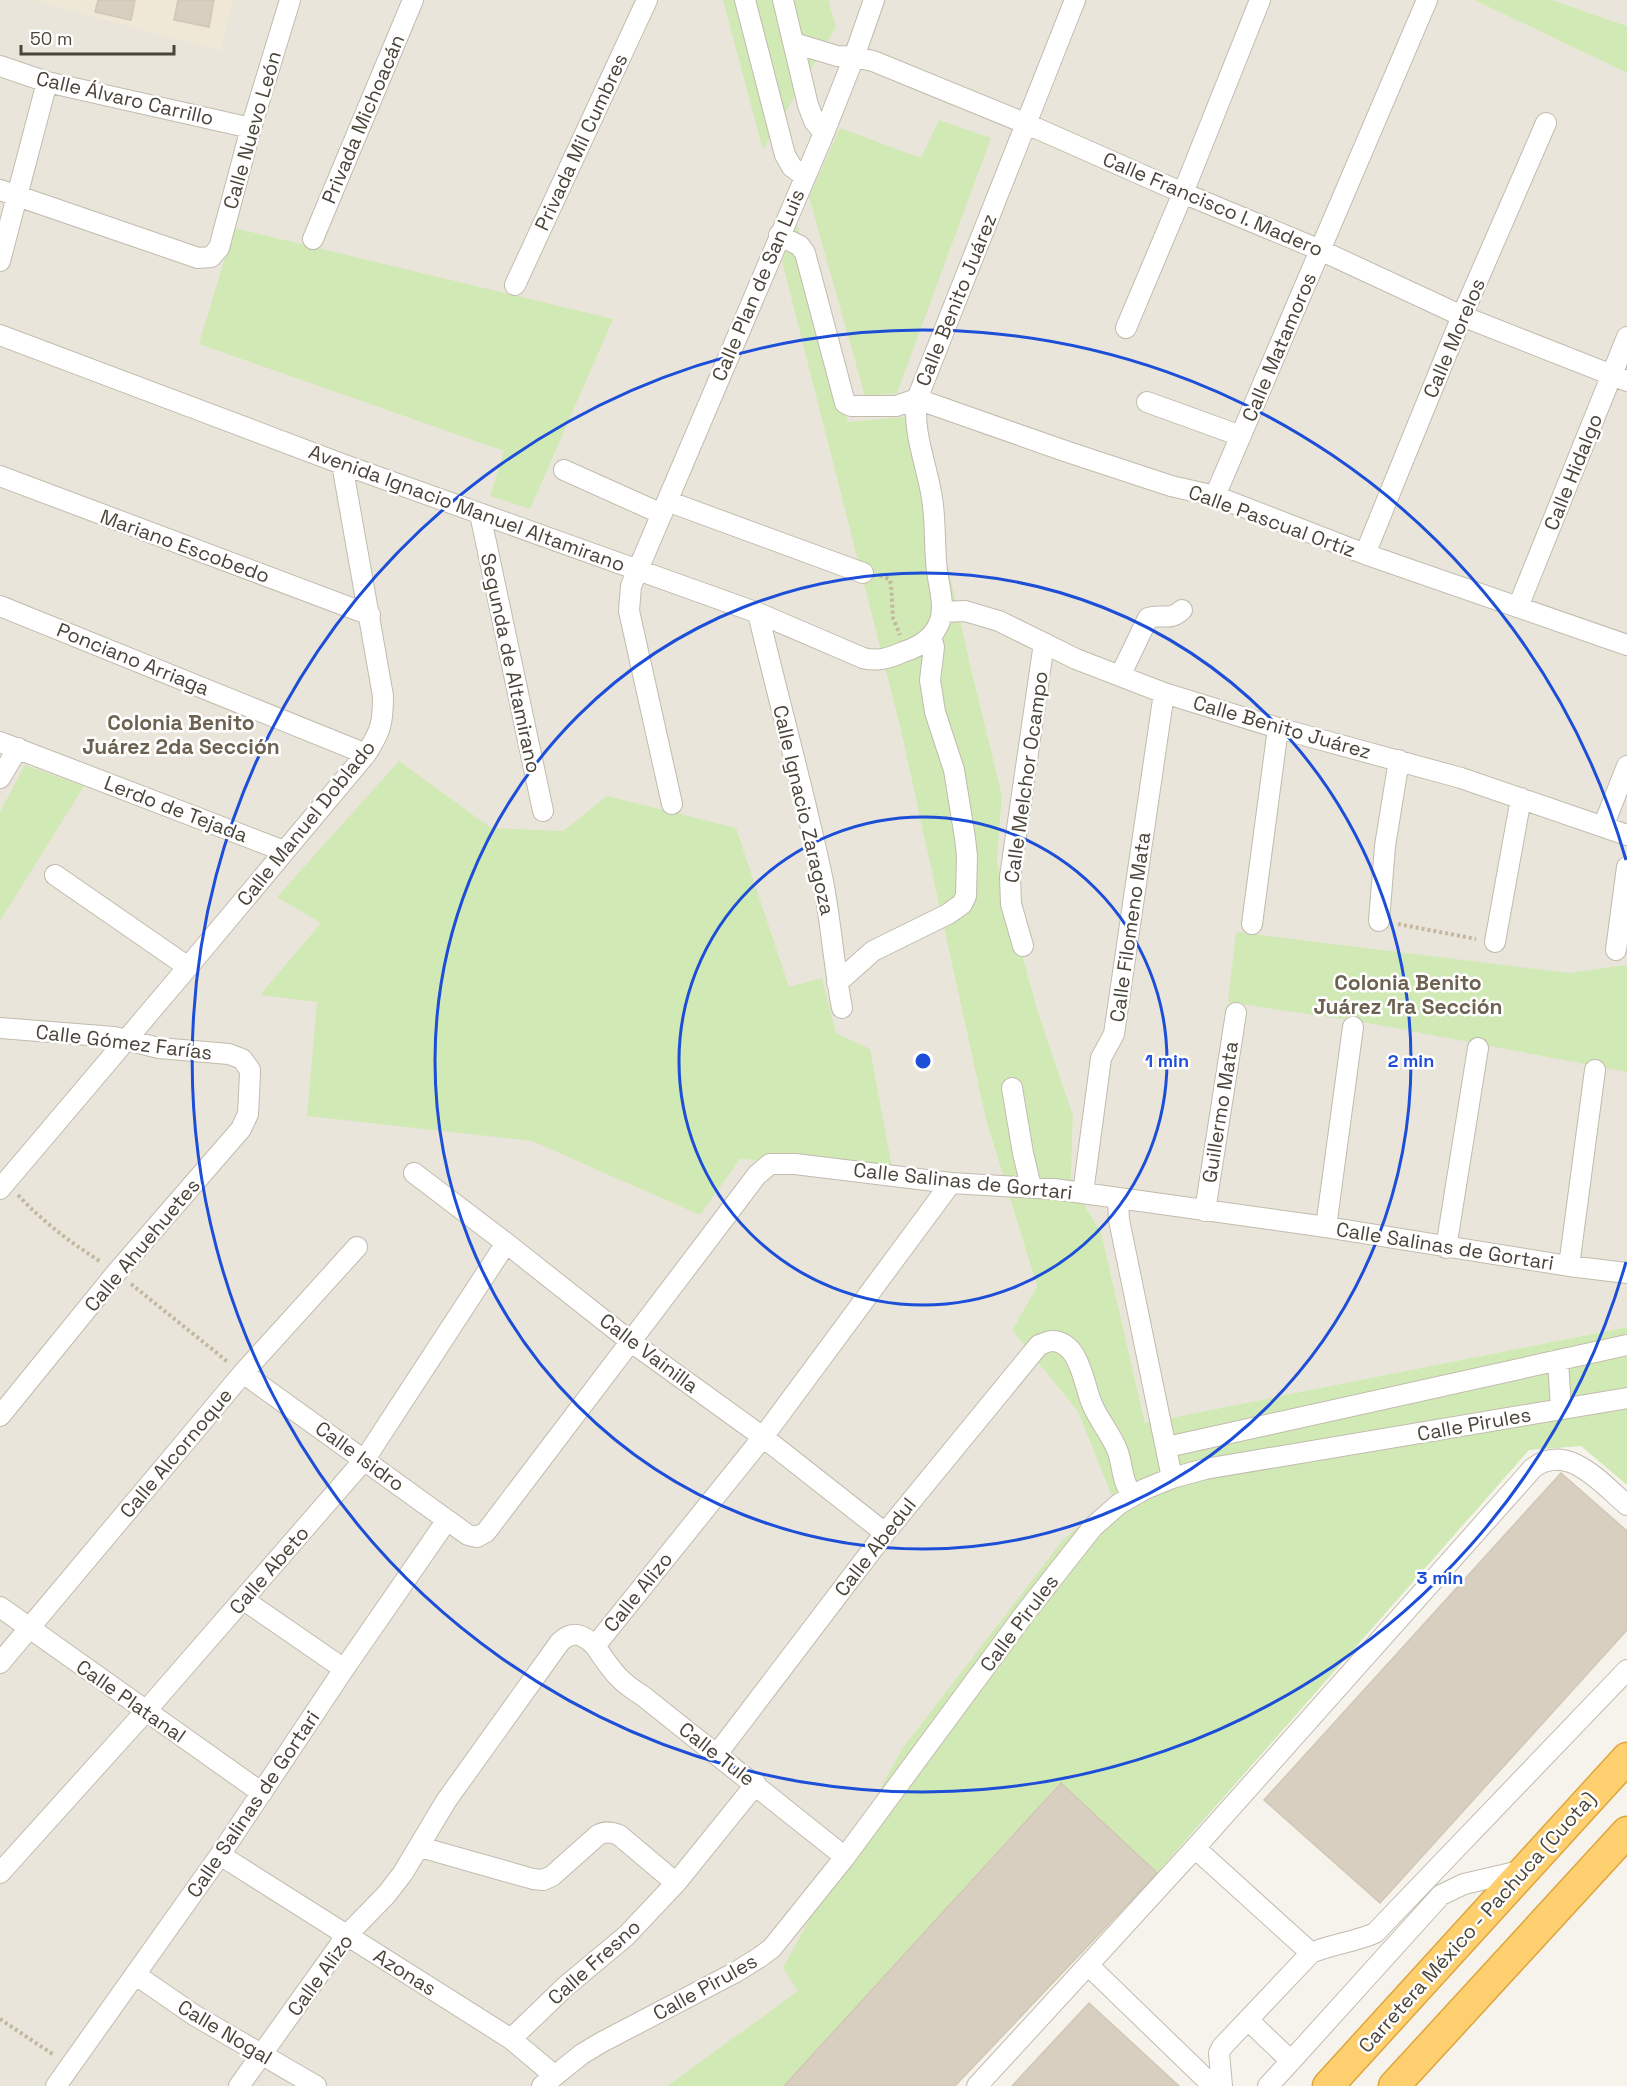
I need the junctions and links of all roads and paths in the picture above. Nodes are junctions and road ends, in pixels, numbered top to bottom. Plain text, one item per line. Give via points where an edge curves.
1 (290, 0) edge
2 (413, 0) edge
3 (647, 0) edge
4 (745, 0) edge
5 (783, 0) edge
6 (874, 0) edge
7 (1075, 0) edge
8 (1260, 0) edge
9 (1427, 0) edge
10 (794, 43) junction
11 (854, 57) junction
12 (0, 66) edge
13 (47, 82) junction
14 (1546, 123) dead end
15 (1027, 124) junction
16 (251, 128) junction
17 (824, 133) junction
18 (804, 176) junction
19 (8, 193) edge
20 (1183, 193) junction
21 (779, 235) junction
22 (313, 239) dead end
23 (1320, 250) junction
24 (0, 261) edge
25 (515, 285) dead end
26 (1462, 316) junction
27 (1126, 328) dead end
28 (0, 335) edge
29 (1627, 337) edge
30 (1619, 378) edge
31 (917, 399) junction
32 (1147, 402) dead end
33 (1241, 436) junction
34 (342, 464) junction
35 (564, 470) dead end
36 (0, 476) edge
37 (1215, 496) junction
38 (664, 507) junction
39 (480, 514) junction
40 (1365, 554) junction
41 (637, 569) junction
42 (863, 573) joint
43 (0, 606) edge
44 (1518, 607) junction
45 (1182, 610) dead end
46 (942, 612) junction
47 (758, 613) junction
48 (370, 615) junction
49 (931, 637) junction
50 (1044, 643) junction
51 (1627, 645) edge
52 (912, 649) junction
53 (1120, 676) junction
54 (1164, 693) junction
55 (1278, 728) junction
56 (9, 745) edge
57 (366, 754) junction
58 (1400, 760) junction
59 (1627, 766) edge
60 (0, 778) edge
61 (1521, 798) junction
62 (672, 804) dead end
63 (543, 811) dead end
64 (1603, 826) junction
65 (1627, 835) edge
66 (284, 851) junction
67 (1627, 867) edge
68 (55, 875) dead end
69 (1379, 921) joint
70 (1252, 924) dead end
71 (1495, 942) joint
72 (1023, 946) dead end
73 (1616, 950) dead end
74 (188, 968) junction
75 (837, 983) junction
76 (842, 1008) dead end
77 (1236, 1013) dead end
78 (1353, 1027) dead end
79 (0, 1028) edge
80 (126, 1039) junction
81 (1478, 1048) dead end
82 (246, 1063) joint
83 (1595, 1070) dead end
84 (1012, 1088) dead end
85 (414, 1173) dead end
86 (951, 1183) junction
87 (1031, 1187) junction
88 (0, 1188) edge
89 (1083, 1193) junction
90 (1118, 1199) junction
91 (1204, 1211) junction
92 (1326, 1227) junction
93 (506, 1243) junction
94 (357, 1247) dead end
95 (1446, 1248) junction
96 (1569, 1266) junction
97 (1627, 1272) edge
98 (630, 1341) junction
99 (1627, 1345) edge
100 (1558, 1360) junction
101 (243, 1373) junction
102 (1627, 1398) edge
103 (1560, 1409) junction
104 (0, 1416) edge
105 (763, 1437) junction
106 (1167, 1447) junction
107 (365, 1459) junction
108 (1172, 1478) junction
109 (1133, 1495) junction
110 (1627, 1505) edge
111 (447, 1520) junction
112 (885, 1533) junction
113 (477, 1537) joint
114 (243, 1600) junction
115 (0, 1607) edge
116 (30, 1629) junction
117 (595, 1646) junction
118 (0, 1663) edge
119 (344, 1669) junction
120 (1627, 1670) edge
121 (145, 1712) junction
122 (717, 1754) junction
123 (1627, 1758) edge
124 (756, 1784) junction
125 (262, 1793) junction
126 (1627, 1832) edge
127 (420, 1847) junction
128 (1195, 1848) junction
129 (220, 1855) junction
130 (845, 1857) junction
131 (1524, 1870) junction
132 (0, 1873) edge
133 (676, 1883) junction
134 (347, 1935) junction
135 (1311, 1953) junction
136 (1088, 1965) junction
137 (136, 1975) junction
138 (0, 2019) edge
139 (1248, 2020) junction
140 (511, 2039) junction
141 (262, 2054) junction
142 (1291, 2061) junction
143 (70, 2065) junction
144 (548, 2080) edge
145 (56, 2086) edge
146 (238, 2086) edge
147 (316, 2086) edge
148 (977, 2086) edge
149 (1213, 2086) edge
150 (1222, 2086) edge
151 (1268, 2086) edge
152 (1328, 2086) edge
153 (1394, 2086) edge

1 - 16 street, Calle Nuevo León
2 - 22 street, Privada Michoacán
3 - 25 street, Privada Mil Cumbres
4 - 18 street via 784,155
5 - 10 street
6 - 11 street, Calle Plan de San Luis
7 - 15 street, Calle Benito Juárez
8 - 20 street
9 - 23 street, Calle Matamoros
10 - 11 street, Calle Francisco I. Madero
10 - 17 street via 814,121
11 - 15 street, Calle Francisco I. Madero
11 - 17 street, Calle Plan de San Luis
12 - 13 street, Calle Álvaro Carrillo
13 - 16 street, Calle Álvaro Carrillo
13 - 19 street
14 - 26 street, Calle Morelos
15 - 20 street, Calle Francisco I. Madero
15 - 31 street, Calle Benito Juárez
16 - 19 street, Calle Nuevo León via 219,248 211,257 198,258
17 - 18 street, Calle Plan de San Luis
18 - 21 street, Calle Plan de San Luis
19 - 24 street
20 - 23 street, Calle Francisco I. Madero
20 - 27 street
21 - 31 street via 805,253 845,403 896,406
21 - 38 street, Calle Plan de San Luis
23 - 26 street, Calle Francisco I. Madero
23 - 33 street, Calle Matamoros
26 - 30 street, Calle Francisco I. Madero
26 - 40 street, Calle Morelos
28 - 34 street, Avenida Ignacio Manuel Altamirano
29 - 30 street, Calle Hidalgo
30 - 44 street, Calle Hidalgo
31 - 37 street, Calle Pascual Ortíz via 1065,452
31 - 46 street, Calle Benito Juárez via 919,437 932,496
32 - 33 street
33 - 37 street, Calle Matamoros
34 - 39 street, Avenida Ignacio Manuel Altamirano
34 - 48 street, Calle Manuel Doblado
35 - 38 street
36 - 48 street, Mariano Escobedo
37 - 40 street, Calle Pascual Ortíz
38 - 41 street, Calle Plan de San Luis
38 - 42 street
39 - 41 street, Avenida Ignacio Manuel Altamirano
39 - 63 street, Segunda de Altamirano
40 - 44 street, Calle Pascual Ortíz
41 - 47 street, Avenida Ignacio Manuel Altamirano
41 - 62 street, Calle Plan de San Luis via 629,594 630,611
42 - 52 path via 889,579 893,591 892,618
43 - 57 street, Ponciano Arriaga
44 - 51 street, Calle Pascual Ortíz
45 - 53 street via 1169,618 1148,618
46 - 49 street
46 - 50 street, Calle Benito Juárez via 965,611 984,616
47 - 52 street, Avenida Ignacio Manuel Altamirano via 870,660
47 - 75 street, Calle Ignacio Zaragoza via 822,880
48 - 57 street, Calle Manuel Doblado via 383,715 379,733
49 - 52 street, Avenida Ignacio Manuel Altamirano
49 - 75 street via 934,647 930,680 935,712 954,770 966,847 967,890 962,904 873,951
50 - 53 street, Calle Benito Juárez
50 - 72 street, Calle Melchor Ocampo via 1010,877 1011,904
53 - 54 street, Calle Benito Juárez
54 - 55 street, Calle Benito Juárez
54 - 89 street, Calle Filomeno Mata via 1114,1034 1101,1058
55 - 58 street, Calle Benito Juárez
55 - 70 street
56 - 60 street
56 - 66 street, Lerdo de Tejada
57 - 66 street, Calle Manuel Doblado
58 - 61 street, Calle Benito Juárez
58 - 69 street via 1385,846
59 - 64 street
61 - 64 street, Calle Benito Juárez
61 - 71 street
64 - 65 street, Calle Benito Juárez
66 - 74 street, Calle Manuel Doblado
67 - 73 street
68 - 74 street
69 - 71 path
74 - 80 street, Calle Manuel Doblado
75 - 76 street, Calle Ignacio Zaragoza
77 - 91 street, Guillermo Mata
78 - 92 street
79 - 80 street, Calle Gómez Farías
80 - 82 street, Calle Gómez Farías via 159,1048 229,1054
80 - 88 street, Calle Manuel Doblado
81 - 95 street
82 - 104 street, Calle Ahuehuetes via 250,1070 249,1108 240,1129
83 - 96 street
84 - 87 street
85 - 93 street, Calle Vainilla
86 - 87 street, Calle Salinas de Gortari
86 - 98 street, Calle Salinas de Gortari via 770,1164 757,1175
86 - 105 street, Calle Alizo
87 - 89 street, Calle Salinas de Gortari
89 - 90 street, Calle Salinas de Gortari
90 - 91 street, Calle Salinas de Gortari
90 - 106 street via 1119,1220
91 - 92 street, Calle Salinas de Gortari
92 - 95 street, Calle Salinas de Gortari
93 - 98 street, Calle Vainilla
93 - 107 street, Calle Abeto
94 - 101 street, Calle Alcornoque
95 - 96 street, Calle Salinas de Gortari
96 - 97 street, Calle Salinas de Gortari
98 - 105 street, Calle Vainilla
98 - 113 street, Calle Salinas de Gortari via 486,1532
99 - 100 street
100 - 103 street
100 - 106 street
101 - 107 street, Calle Isidro
101 - 116 street, Calle Alcornoque
102 - 103 street, Calle Pirules
103 - 108 street, Calle Pirules via 1216,1467
105 - 112 street, Calle Vainilla
105 - 117 street, Calle Alizo
106 - 108 street
107 - 111 street, Calle Isidro
107 - 114 street, Calle Abeto
108 - 109 street, Calle Pirules
109 - 112 street, Calle Abedul via 1074,1356 1054,1341 1039,1345
109 - 130 street, Calle Pirules via 1106,1514 1078,1546
110 - 128 street via 1571,1461 1549,1460 1533,1468
111 - 113 street, Calle Isidro
111 - 119 street, Calle Salinas de Gortari
112 - 122 street, Calle Abedul
114 - 119 street
114 - 121 street, Calle Abeto
115 - 116 street, Calle Platanal
116 - 118 street, Calle Alcornoque
116 - 121 street, Calle Platanal
117 - 122 street, Calle Tule via 627,1686
117 - 127 street, Calle Alizo via 579,1634 560,1642 446,1800
119 - 125 street, Calle Salinas de Gortari
120 - 135 street via 1376,1933
121 - 125 street, Calle Platanal
121 - 132 street, Calle Abeto
122 - 124 street, Calle Tule
123 - 131 highway, Carretera México - Pachuca (Cuota)
124 - 130 street, Calle Tule
124 - 133 street, Calle Fresno
125 - 129 street, Calle Salinas de Gortari
126 - 153 highway
127 - 133 street via 543,1880 598,1835 608,1832 619,1835
127 - 134 street, Calle Alizo via 386,1895
128 - 135 street
128 - 136 street
129 - 134 street, Azonas
129 - 137 street, Calle Salinas de Gortari
130 - 144 street, Calle Pirules via 760,1958 602,2042
131 - 142 street via 1464,1884 1441,1896
131 - 152 highway, Carretera México - Pachuca (Cuota)
133 - 140 street, Calle Fresno via 626,1936
134 - 140 street, Azonas
134 - 141 street, Calle Alizo
135 - 139 street
136 - 148 street
136 - 149 street
137 - 141 street, Calle Nogal via 194,2015
137 - 143 street, Calle Salinas de Gortari
138 - 143 path
139 - 142 street
139 - 150 street via 1219,2053
140 - 144 street, Azonas
141 - 146 street, Calle Alizo
141 - 147 street, Calle Nogal
142 - 151 street
143 - 145 street, Calle Salinas de Gortari

